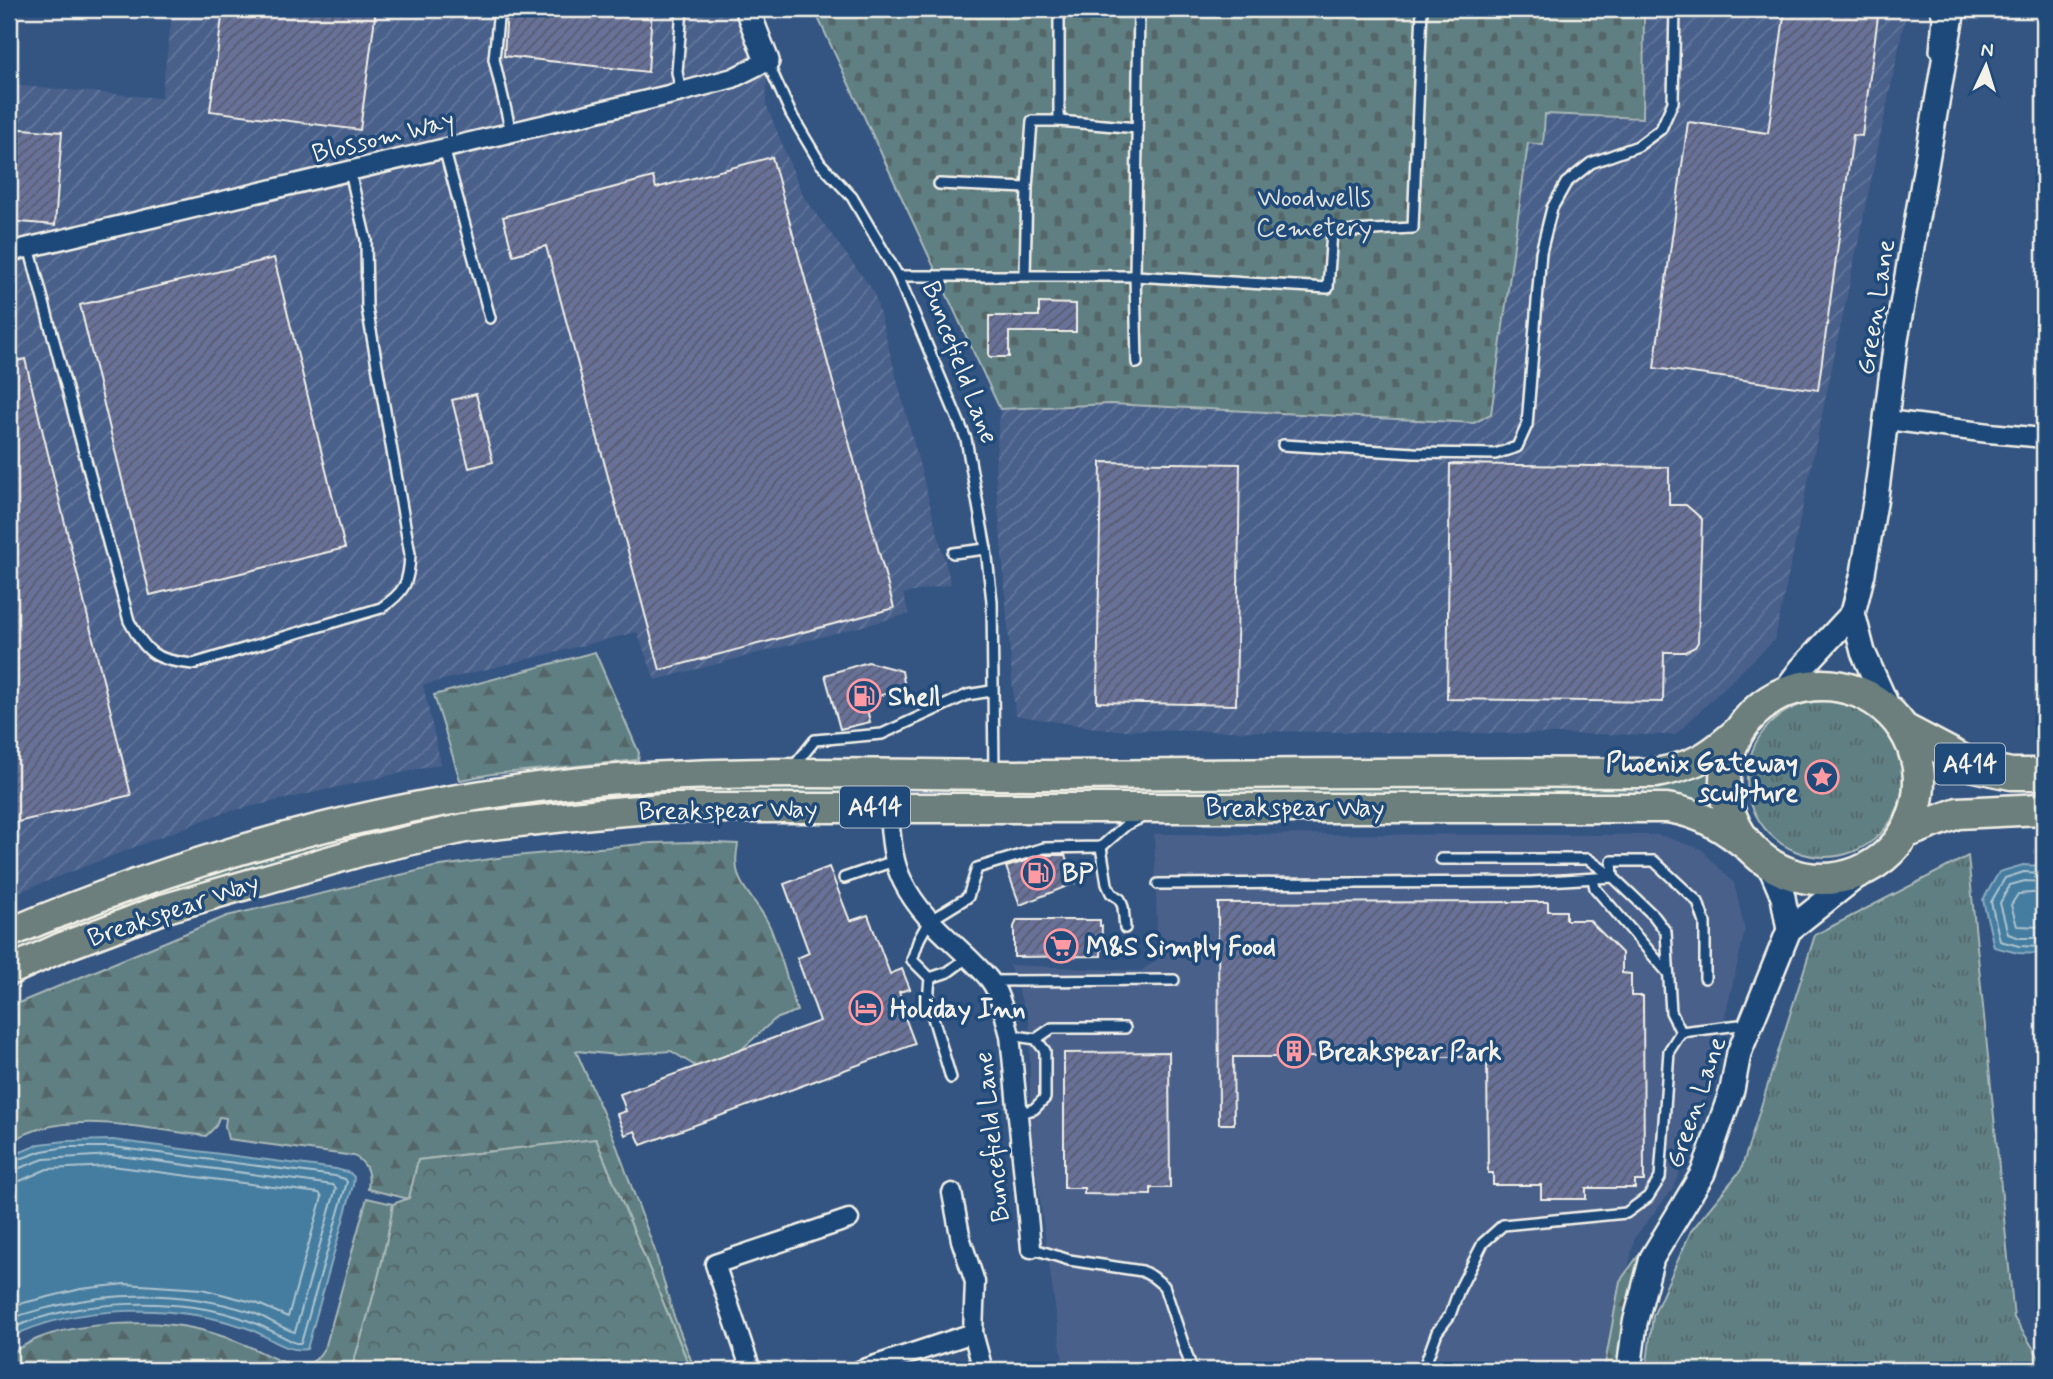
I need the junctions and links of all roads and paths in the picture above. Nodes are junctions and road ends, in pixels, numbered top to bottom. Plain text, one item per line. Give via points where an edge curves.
1 (499, 9) edge
2 (682, 9) edge
3 (747, 9) edge
4 (1059, 9) edge
5 (1139, 9) edge
6 (1422, 9) edge
7 (1675, 9) edge
8 (1935, 9) edge
9 (1952, 9) edge
10 (767, 61) junction
11 (681, 92) junction
12 (1059, 121) junction
13 (1137, 128) junction
14 (511, 132) junction
15 (444, 148) junction
16 (350, 172) junction
17 (939, 184) dead end
18 (1027, 188) junction
19 (1922, 192) junction
20 (29, 247) junction
21 (9, 252) edge
22 (1025, 275) junction
23 (898, 276) junction
24 (1135, 276) junction
25 (490, 318) dead end
26 (1136, 363) dead end
27 (1888, 420) junction
28 (2044, 438) edge
29 (1283, 445) dead end
30 (986, 548) junction
31 (953, 553) dead end
32 (1853, 613) junction
33 (991, 691) junction
34 (1784, 692) junction
35 (1897, 720) junction
36 (1740, 729) junction
37 (790, 771) junction
38 (2044, 774) edge
39 (994, 775) junction
40 (888, 807) junction
41 (1169, 807) junction
42 (2044, 809) edge
43 (1905, 833) junction
44 (1101, 847) junction
45 (1761, 857) junction
46 (1441, 859) dead end
47 (894, 861) junction
48 (1866, 869) junction
49 (1613, 877) junction
50 (844, 878) dead end
51 (1593, 879) junction
52 (1158, 884) dead end
53 (929, 921) junction
54 (1125, 928) dead end
55 (1789, 930) junction
56 (9, 933) edge
57 (967, 958) junction
58 (9, 971) edge
59 (1668, 973) junction
60 (930, 978) junction
61 (1705, 978) dead end
62 (1174, 980) dead end
63 (991, 981) junction
64 (1752, 1024) junction
65 (1125, 1028) dead end
66 (1681, 1032) junction
67 (1010, 1035) junction
68 (1036, 1039) junction
69 (951, 1078) dead end
70 (1016, 1114) junction
71 (952, 1193) dead end
72 (849, 1219) dead end
73 (1031, 1248) joint
74 (973, 1333) junction
75 (751, 1370) edge
76 (861, 1370) edge
77 (983, 1370) edge
78 (1192, 1370) edge
79 (1423, 1370) edge
80 (1629, 1370) edge

1 - 14 lane via 494,59
2 - 11 lane via 677,72
3 - 10 street, Buncefield Lane
4 - 12 lane
5 - 13 lane
6 - 24 lane via 1413,228 1332,232 1328,288
7 - 29 lane via 1673,102 1661,130 1638,146 1591,163 1566,183 1552,208 1541,252 1527,425 1517,447 1495,454 1427,454
8 - 19 lane via 1938,18
9 - 19 street, Green Lane
10 - 11 street, Blossom Way via 733,78
10 - 23 lane, Buncefield Lane via 820,163 852,197
11 - 14 street, Blossom Way
12 - 13 lane
12 - 18 lane via 1032,121
13 - 24 lane
14 - 15 street, Blossom Way
15 - 16 street, Blossom Way
15 - 25 lane
16 - 20 street, Blossom Way
16 - 20 lane via 366,240 367,308 410,554 409,576 399,596 381,608 192,664 165,661 142,645 129,621
17 - 18 lane
18 - 22 lane
19 - 27 street, Green Lane via 1896,340
20 - 21 street, Blossom Way
22 - 23 lane
22 - 24 lane
23 - 30 lane, Buncefield Lane via 966,439
24 - 26 lane
27 - 28 street
27 - 32 street, Green Lane
30 - 31 lane
30 - 33 lane, Buncefield Lane via 993,635
32 - 34 street, Green Lane
32 - 35 street, Green Lane via 1863,652
33 - 37 lane via 967,695 882,734 815,740
33 - 39 lane, Buncefield Lane
34 - 35 highway via 1812,685 1840,686 1867,695
34 - 36 highway via 1760,707
35 - 38 highway, A414 via 1974,766 2011,774
35 - 43 highway via 1914,748 1919,781 1915,813
36 - 39 main road, Breakspear Way / A414 via 1699,761 1656,773
36 - 45 highway via 1724,779 1727,805 1737,830
37 - 39 main road, Breakspear Way / A414
37 - 56 main road, Breakspear Way / A414 via 584,782 348,821 151,878
40 - 41 main road, Breakspear Way / A414
40 - 47 street, Buncefield Lane
40 - 58 main road, Breakspear Way / A414 via 663,808 465,828 363,851 163,909
41 - 44 lane via 1126,825
41 - 45 main road, Breakspear Way / A414 via 1667,808 1711,820
42 - 43 highway, A414 via 1958,813
43 - 48 highway via 1888,854
44 - 53 lane via 1044,848 977,868 968,897
44 - 54 lane via 1107,884 1120,899
45 - 48 highway via 1800,877 1834,878
45 - 55 street via 1783,897
46 - 49 lane via 1588,859
47 - 50 lane
47 - 53 street, Buncefield Lane
48 - 55 street
49 - 51 lane
49 - 59 lane via 1666,932
49 - 61 lane via 1612,861 1654,861 1698,902 1705,923
51 - 52 lane
51 - 59 lane via 1595,888
53 - 57 street, Buncefield Lane
53 - 60 lane via 912,960
55 - 64 street, Green Lane
57 - 60 lane
57 - 63 street, Buncefield Lane
59 - 66 lane via 1671,1012
60 - 69 lane via 928,1001
62 - 63 lane
63 - 67 street, Buncefield Lane
64 - 66 lane
64 - 80 street, Green Lane via 1703,1173 1652,1258 1635,1322
65 - 68 lane via 1052,1028
66 - 79 lane via 1669,1051 1660,1178 1648,1197 1626,1213 1503,1225 1483,1243 1450,1315 1437,1332
67 - 68 lane
67 - 70 street, Buncefield Lane
68 - 70 lane via 1045,1051 1045,1098 1034,1109
70 - 73 street, Buncefield Lane
71 - 74 street via 975,1282
72 - 75 street via 715,1264
73 - 78 lane via 1069,1261 1142,1271 1153,1277 1164,1286
74 - 76 street
74 - 77 street

